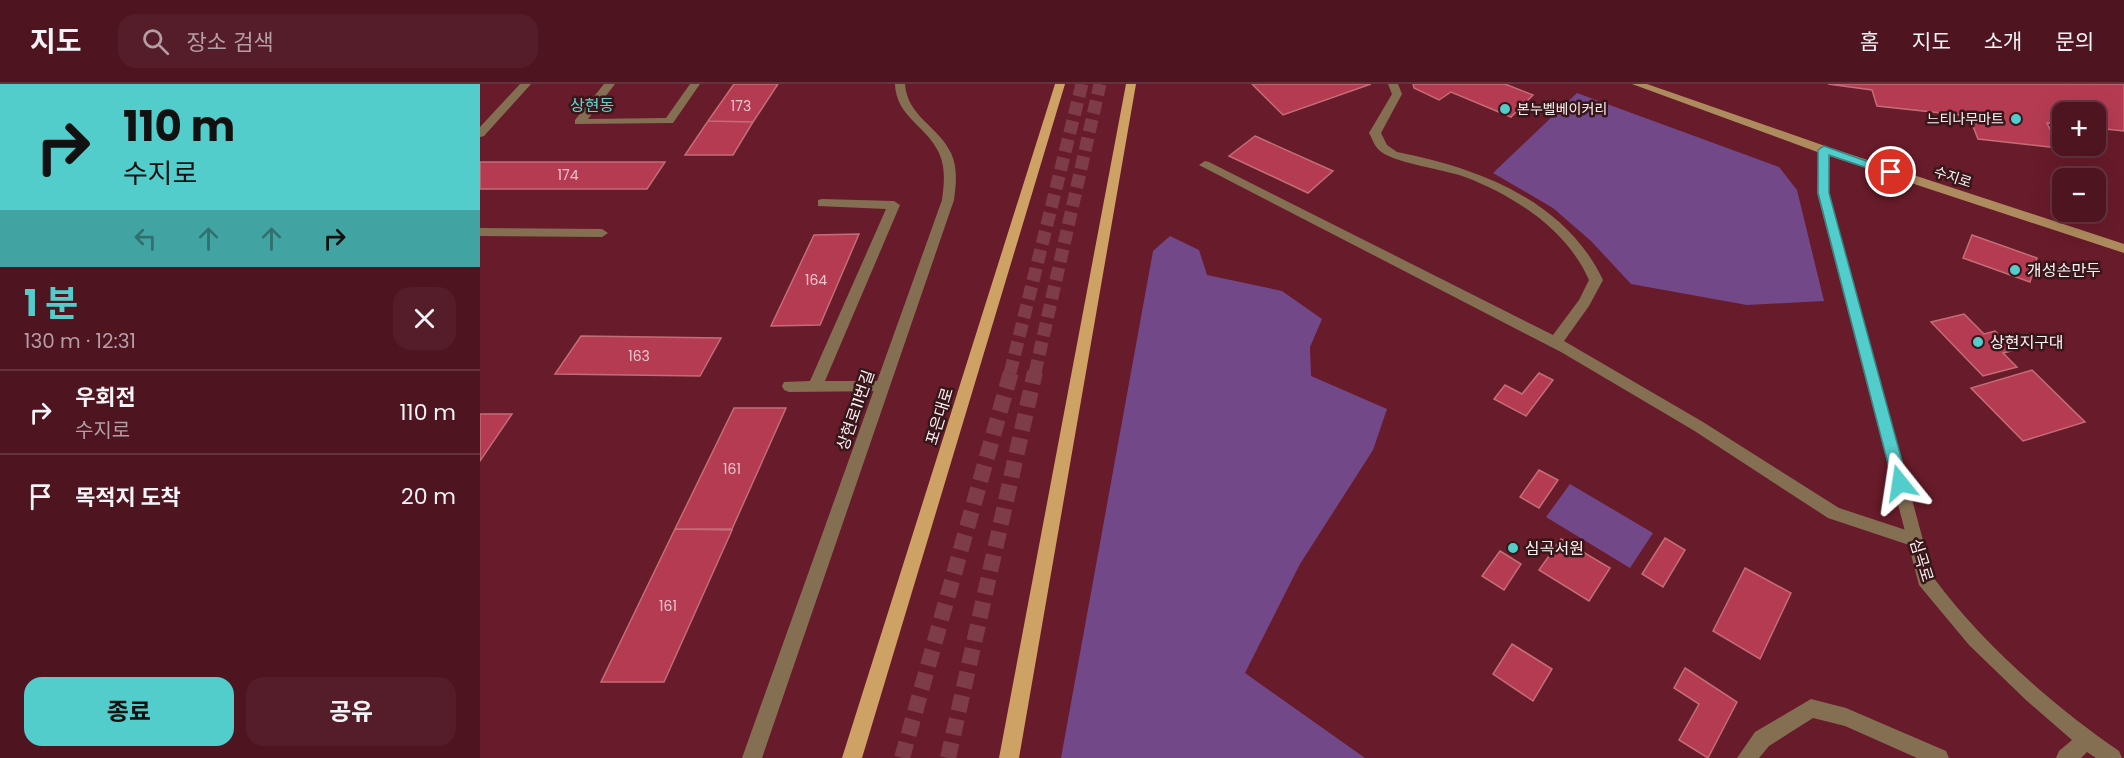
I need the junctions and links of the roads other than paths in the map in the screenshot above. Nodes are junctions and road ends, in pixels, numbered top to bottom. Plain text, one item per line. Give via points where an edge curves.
1 (526, 84) edge
2 (610, 84) edge
3 (694, 84) edge
4 (900, 84) edge
5 (1060, 84) edge
6 (1131, 84) edge
7 (1393, 84) edge
8 (1637, 84) edge
9 (480, 118) edge
10 (495, 118) junction
11 (480, 134) edge
12 (1824, 150) junction
13 (1205, 165) dead end
14 (822, 203) dead end
15 (480, 232) edge
16 (602, 233) dead end
17 (2124, 249) edge
18 (1555, 342) junction
19 (789, 386) dead end
20 (815, 386) junction
21 (882, 387) junction
22 (1915, 540) junction
23 (2086, 740) junction
24 (752, 758) edge
25 (852, 758) edge
26 (1009, 758) edge
27 (1747, 758) edge
28 (1939, 758) edge
29 (2066, 758) edge
30 (2112, 758) edge

1 - 10 street
2 - 3 street via 579,122 669,121
4 - 21 street, 상현로11번길 via 904,106 946,154 951,183
5 - 25 main road, 포은대로
6 - 26 main road
7 - 18 street via 1397,94 1375,133 1382,147 1393,155 1469,174 1522,200 1560,229 1591,265 1596,280
8 - 12 main road, 수지로
9 - 10 street
10 - 11 street
12 - 17 main road, 수지로
12 - 22 street, 심곡로 via 1823,193
13 - 18 street
14 - 20 street via 894,205
15 - 16 street
18 - 22 street via 1698,426 1834,513
19 - 20 street
20 - 21 street
21 - 24 street, 상현로11번길
22 - 23 street, 심곡로 via 1925,580 1940,601 2028,691
23 - 29 street
23 - 30 street, 심곡로
27 - 28 street via 1762,739 1810,708 1846,717

